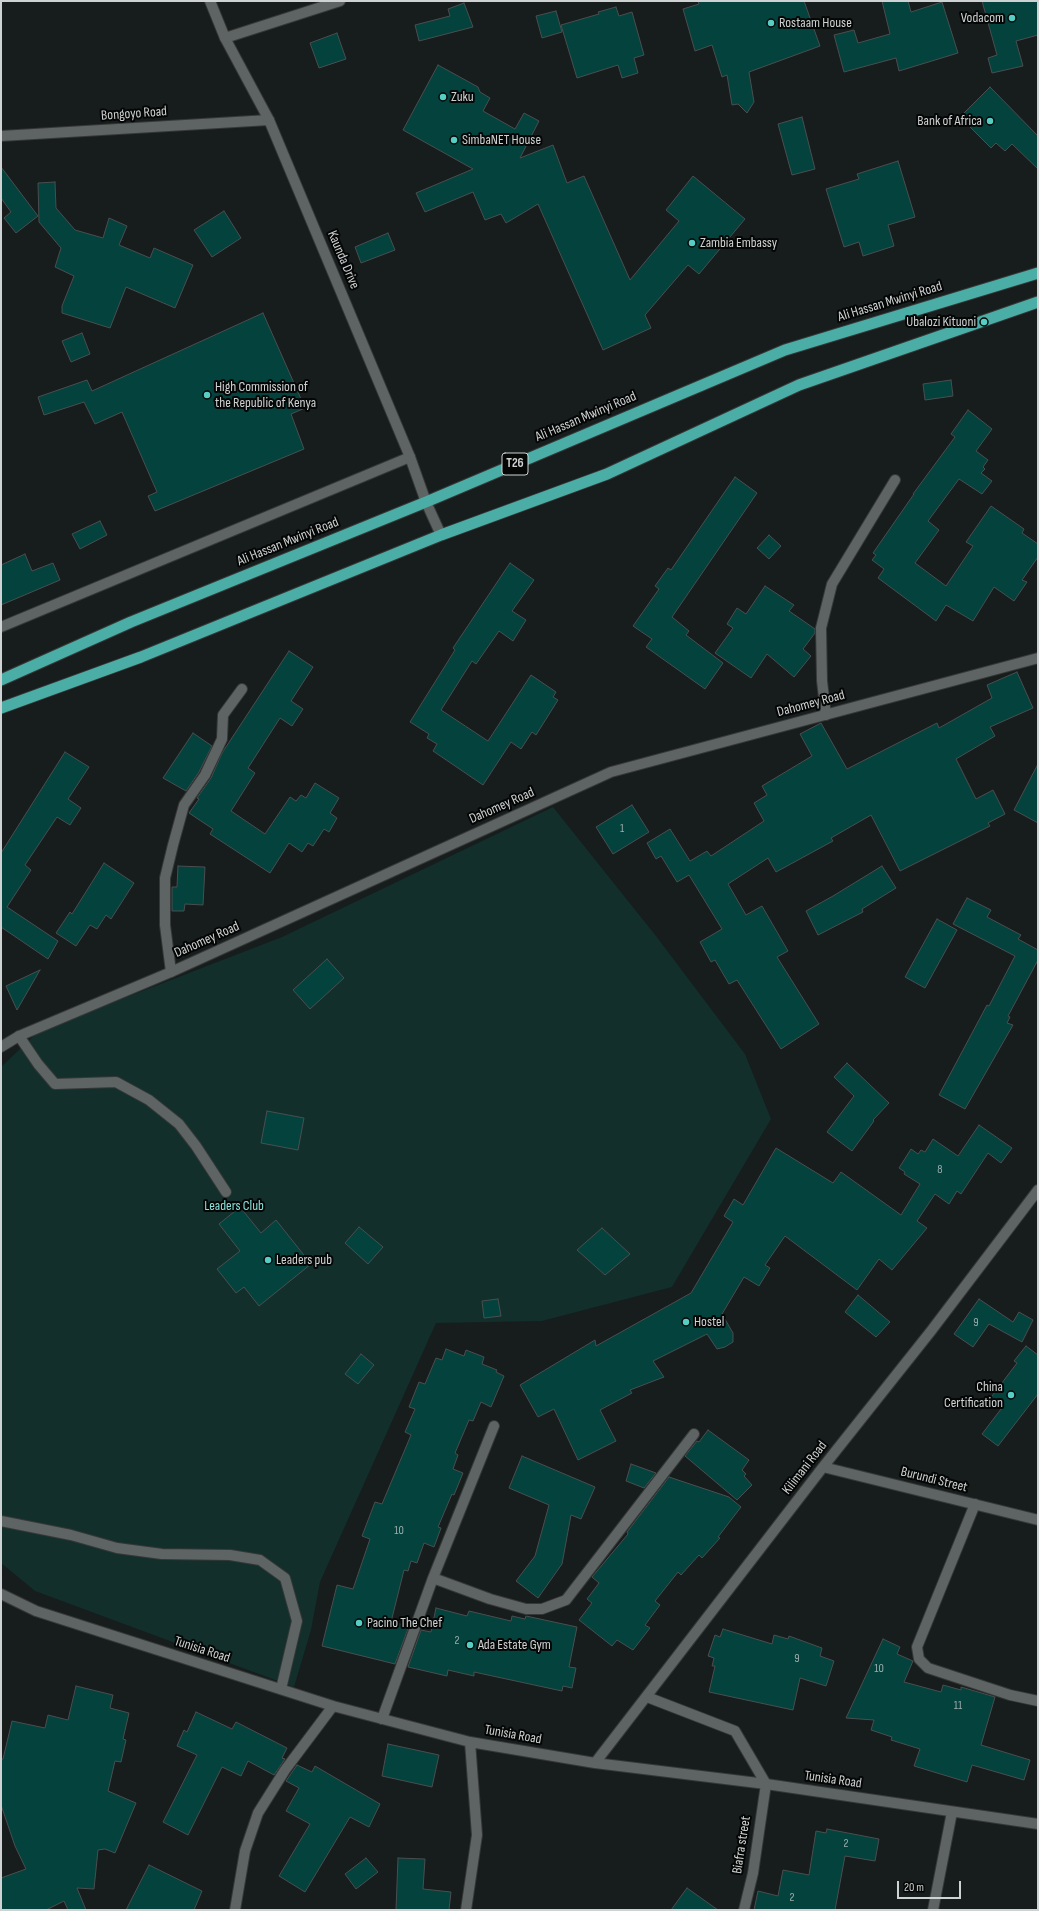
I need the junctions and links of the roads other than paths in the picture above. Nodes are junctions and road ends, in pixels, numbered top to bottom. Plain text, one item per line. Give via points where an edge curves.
1 (210, 1) edge
2 (340, 1) edge
3 (225, 38) junction
4 (269, 120) junction
5 (1, 136) edge
6 (1038, 272) edge
7 (1038, 302) edge
8 (412, 462) junction
9 (895, 480) dead end
10 (426, 502) junction
11 (441, 535) junction
12 (1, 626) edge
13 (1038, 658) edge
14 (1, 680) edge
15 (242, 689) dead end
16 (1, 708) edge
17 (826, 715) junction
18 (171, 972) junction
19 (19, 1036) junction
20 (1, 1047) edge
21 (1038, 1190) edge
22 (226, 1192) dead end
23 (494, 1426) dead end
24 (694, 1434) dead end
25 (823, 1467) junction
26 (975, 1504) junction
27 (1038, 1520) edge
28 (1, 1521) edge
29 (433, 1578) junction
30 (1, 1594) edge
31 (281, 1689) junction
32 (647, 1697) junction
33 (1038, 1702) edge
34 (333, 1706) junction
35 (382, 1719) junction
36 (470, 1742) junction
37 (596, 1763) junction
38 (766, 1784) junction
39 (952, 1812) junction
40 (1038, 1824) edge
41 (235, 1910) edge
42 (466, 1910) edge
43 (744, 1910) edge
44 (933, 1910) edge

1 - 3 street, Kaunda Drive
2 - 3 street
3 - 4 street, Kaunda Drive
4 - 5 street, Bongoyo Road
4 - 8 street, Kaunda Drive
6 - 10 highway, Ali Hassan Mwinyi Road / T26 via 785,350
7 - 11 highway via 799,385 607,474
8 - 10 street, Kaunda Drive
8 - 12 street
9 - 17 street via 832,584 821,628 822,681
10 - 11 street, Kaunda Drive
10 - 14 highway, Ali Hassan Mwinyi Road / T26 via 131,622
11 - 16 highway via 141,657
13 - 17 street, Dahomey Road
15 - 18 street via 223,715 222,738 205,775 184,805 173,845 165,894 165,925
17 - 18 street, Dahomey Road via 611,772
18 - 19 street, Dahomey Road
19 - 20 street, Dahomey Road
19 - 22 street via 55,1084 116,1082 149,1100 179,1124
21 - 25 street, Kilimani Road
23 - 29 street
24 - 29 street via 566,1600 542,1609 526,1609
25 - 26 street, Burundi Street
25 - 32 street, Kilimani Road
26 - 27 street, Burundi Street
26 - 33 street via 918,1646 919,1659 928,1668
28 - 31 street via 71,1535 117,1548 162,1554 230,1555 260,1560 286,1578 297,1621
29 - 35 street
30 - 31 street, Tunisia Road via 36,1611
31 - 34 street, Tunisia Road
32 - 37 street, Kilimani Road
32 - 38 street via 735,1732
34 - 35 street, Tunisia Road
34 - 41 street via 285,1770 258,1813 245,1851
35 - 36 street, Tunisia Road
36 - 37 street, Tunisia Road
36 - 42 street via 477,1835
37 - 38 street, Tunisia Road
38 - 39 street, Tunisia Road
38 - 43 street, Biafra street via 753,1873
39 - 40 street, Tunisia Road
39 - 44 street

